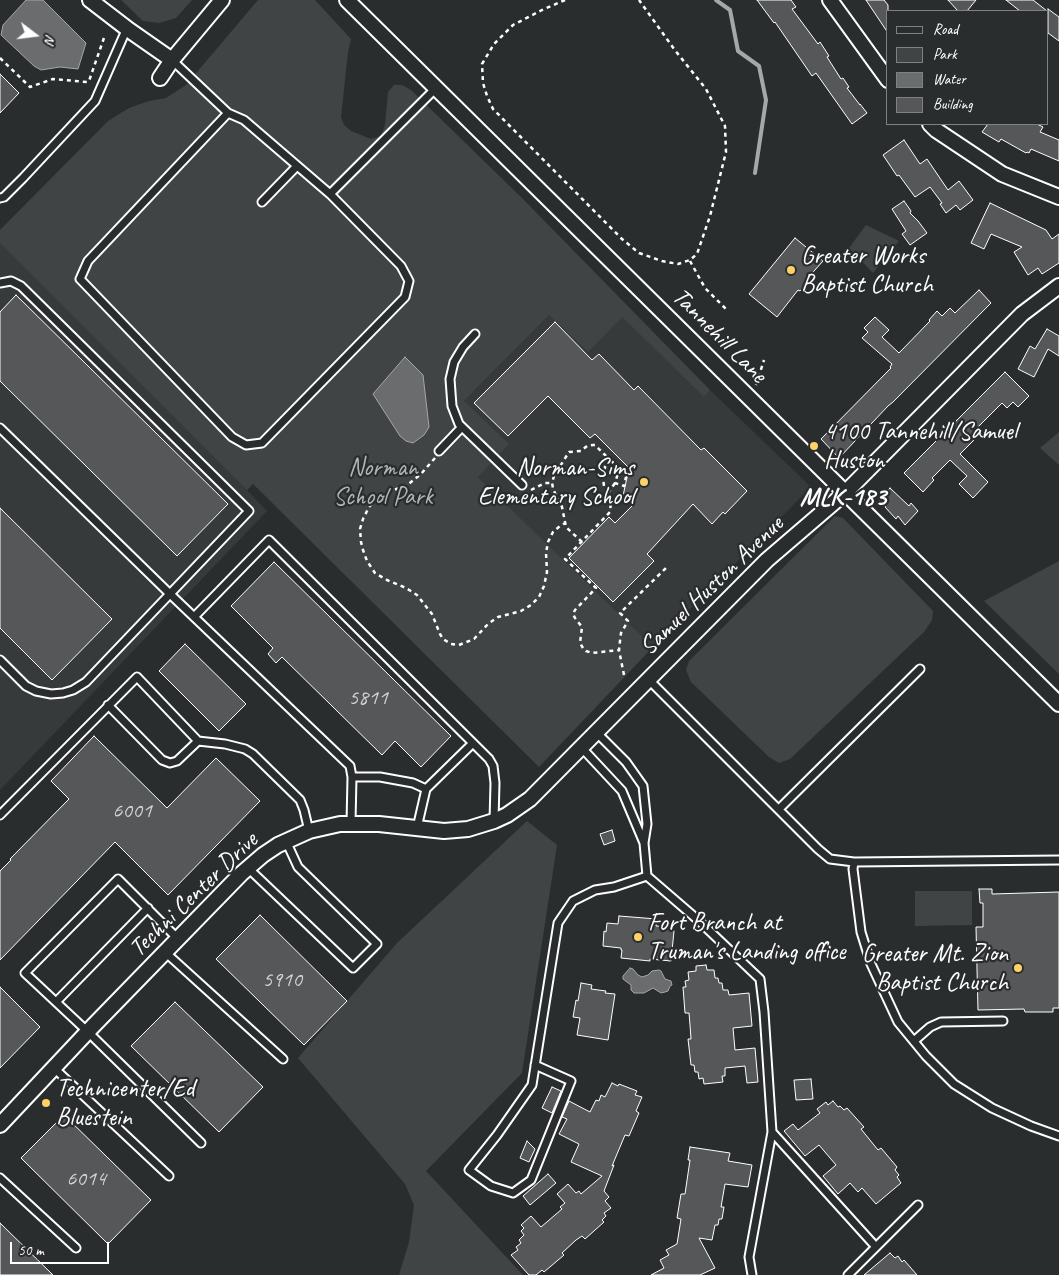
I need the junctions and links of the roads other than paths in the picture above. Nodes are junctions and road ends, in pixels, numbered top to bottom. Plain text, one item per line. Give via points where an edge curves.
1 (90, 0) edge
2 (222, 0) edge
3 (347, 0) edge
4 (830, 0) edge
5 (126, 28) junction
6 (172, 60) junction
7 (886, 77) edge
8 (160, 78) dead end
9 (436, 88) junction
10 (228, 112) junction
11 (931, 125) edge
12 (298, 166) junction
13 (330, 194) junction
14 (1059, 196) edge
15 (0, 198) edge
16 (262, 202) dead end
17 (0, 283) edge
18 (1059, 286) edge
19 (475, 334) dead end
20 (462, 427) junction
21 (0, 428) edge
22 (439, 451) road end
23 (522, 485) road end
24 (846, 493) junction
25 (170, 594) junction
26 (194, 617) junction
27 (0, 660) edge
28 (920, 669) dead end
29 (648, 679) junction
30 (1059, 704) edge
31 (108, 705) junction
32 (595, 732) junction
33 (198, 741) junction
34 (473, 743) junction
35 (580, 747) junction
36 (352, 777) junction
37 (426, 789) junction
38 (530, 799) joint
39 (779, 809) junction
40 (0, 815) edge
41 (494, 821) junction
42 (351, 823) junction
43 (417, 828) junction
44 (309, 831) junction
45 (286, 841) junction
46 (644, 843) junction
47 (1059, 860) edge
48 (854, 862) junction
49 (248, 868) junction
50 (647, 876) junction
51 (148, 908) junction
52 (178, 938) junction
53 (165, 952) junction
54 (56, 1002) junction
55 (1003, 1021) dead end
56 (88, 1032) junction
57 (914, 1042) junction
58 (283, 1059) dead end
59 (535, 1065) junction
60 (54, 1068) junction
61 (0, 1125) edge
62 (772, 1132) junction
63 (1059, 1136) edge
64 (201, 1143) dead end
65 (169, 1176) dead end
66 (0, 1178) edge
67 (918, 1205) dead end
68 (876, 1247) junction
69 (76, 1248) dead end
70 (752, 1275) edge
71 (848, 1275) edge

1 - 5 street
2 - 6 street
3 - 9 street, Tannehill Lane
4 - 7 street
5 - 6 street
5 - 15 lane via 95,101
6 - 8 street
6 - 10 lane
9 - 13 lane
9 - 24 street, Tannehill Lane
10 - 12 lane via 244,120
10 - 13 lane via 88,261 80,279 232,436 246,445 262,443 405,297 410,281 401,266
11 - 14 street via 1002,174
12 - 13 lane
12 - 16 lane
17 - 25 lane via 11,282 20,286 249,511
18 - 24 street, Samuel Huston Avenue via 1022,314
19 - 20 lane via 454,362 450,379 452,406
20 - 22 lane
20 - 23 lane
21 - 25 lane
24 - 29 street, Samuel Huston Avenue via 767,560
24 - 30 street, Tannehill Lane
25 - 26 lane
25 - 27 lane via 86,682 73,690 50,694 36,692
26 - 34 lane via 269,540
26 - 36 lane via 350,766
28 - 39 lane
29 - 32 street, Samuel Huston Avenue
29 - 39 lane
31 - 33 lane via 162,760 170,764
31 - 33 lane via 137,676
31 - 40 lane
32 - 35 street, Samuel Huston Avenue
32 - 46 lane via 626,762 643,786 648,824
33 - 44 lane via 226,744 253,754 300,800
34 - 37 lane
34 - 41 lane via 493,766
35 - 38 street, Samuel Huston Avenue
35 - 46 lane via 622,791
36 - 37 lane via 380,777 413,783
36 - 42 lane
37 - 43 lane
38 - 41 street, Techni Center Drive
39 - 48 lane via 830,859
41 - 43 street, Techni Center Drive via 459,830
42 - 43 street, Techni Center Drive
42 - 44 street, Techni Center Drive
44 - 45 street, Techni Center Drive
45 - 49 street, Techni Center Drive via 263,854
45 - 49 lane via 298,867 377,944 353,968
46 - 50 lane
47 - 48 lane
48 - 57 lane via 861,932 871,964 898,1022
49 - 52 street, Techni Center Drive
50 - 59 lane via 595,890 572,901 558,923
50 - 62 lane via 760,979
51 - 52 lane
51 - 54 lane
51 - 54 lane via 118,879 25,973
52 - 53 street, Techni Center Drive
53 - 56 street, Techni Center Drive
53 - 58 lane
54 - 56 lane
55 - 57 lane via 941,1022 930,1027
56 - 60 street, Techni Center Drive
56 - 64 lane
57 - 63 lane via 954,1084 992,1108
59 - 59 lane via 532,1085 469,1170 491,1186 513,1193 531,1180 571,1081
60 - 61 street, Techni Center Drive
60 - 65 lane
62 - 68 lane
62 - 70 lane via 749,1258
66 - 69 lane
67 - 68 lane
68 - 71 lane

